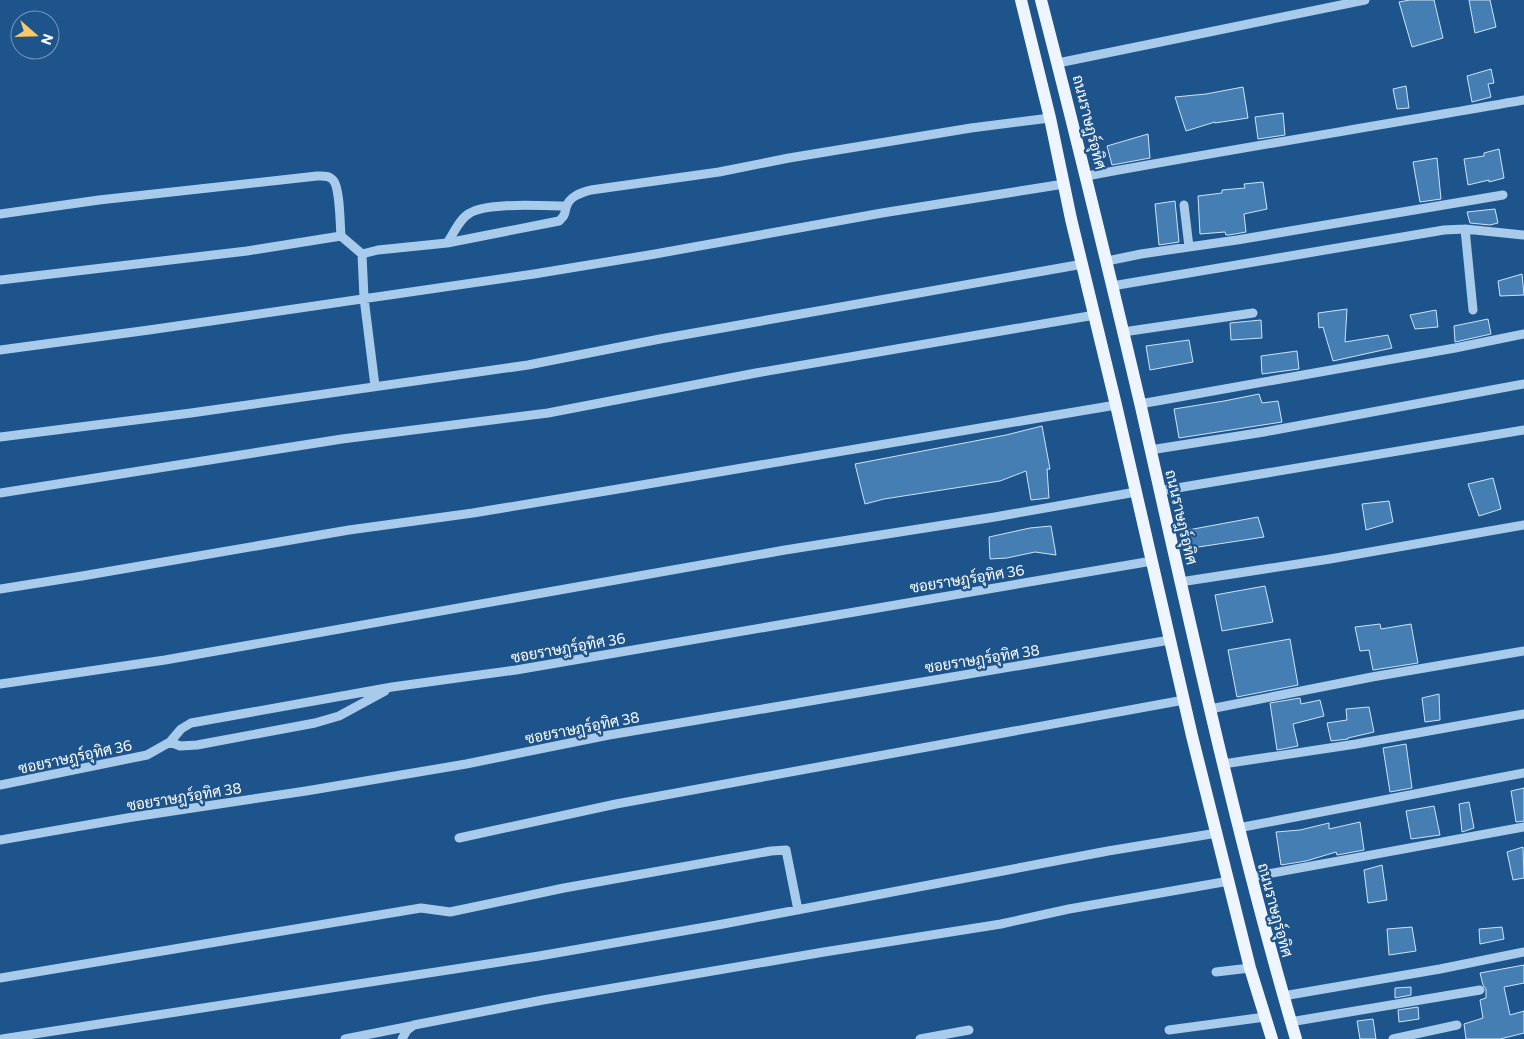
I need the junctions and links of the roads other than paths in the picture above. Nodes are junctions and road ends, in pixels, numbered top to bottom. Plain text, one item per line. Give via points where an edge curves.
1 (1021, 0) edge
2 (1041, 0) edge
3 (1365, 0) edge
4 (1058, 63) junction
5 (1065, 89) junction
6 (1044, 95) junction
7 (1524, 100) edge
8 (1050, 118) junction
9 (1087, 176) junction
10 (1064, 184) junction
11 (1503, 195) dead end
12 (1184, 205) dead end
13 (566, 206) junction
14 (0, 214) edge
15 (1465, 229) junction
16 (1523, 235) edge
17 (341, 236) junction
18 (447, 243) junction
19 (1189, 246) junction
20 (362, 254) junction
21 (1107, 261) junction
22 (1083, 264) junction
23 (0, 280) edge
24 (1112, 286) junction
25 (364, 298) junction
26 (1473, 310) dead end
27 (1252, 313) dead end
28 (1095, 315) junction
29 (1123, 332) junction
30 (1524, 334) edge
31 (0, 350) edge
32 (1524, 384) edge
33 (375, 386) junction
34 (1140, 404) junction
35 (1116, 405) junction
36 (1524, 430) edge
37 (0, 437) edge
38 (1150, 450) junction
39 (1159, 491) junction
40 (1136, 492) junction
41 (0, 493) edge
42 (1524, 525) edge
43 (1152, 561) junction
44 (1180, 582) junction
45 (0, 589) edge
46 (1170, 640) junction
47 (1524, 651) edge
48 (0, 684) edge
49 (392, 687) junction
50 (1184, 700) junction
51 (1210, 709) junction
52 (1524, 714) edge
53 (170, 742) junction
54 (1223, 764) junction
55 (1524, 773) edge
56 (0, 785) edge
57 (1524, 827) edge
58 (1238, 828) junction
59 (1217, 833) junction
60 (459, 838) dead end
61 (0, 840) edge
62 (1250, 877) junction
63 (1229, 880) junction
64 (798, 910) junction
65 (1524, 952) edge
66 (1250, 968) junction
67 (1216, 972) dead end
68 (0, 978) edge
69 (1480, 990) dead end
70 (1283, 996) junction
71 (1265, 1017) junction
72 (1290, 1022) junction
73 (414, 1025) junction
74 (1457, 1025) dead end
75 (969, 1030) dead end
76 (1169, 1030) dead end
77 (2, 1039) edge
78 (345, 1039) edge
79 (402, 1039) edge
80 (920, 1039) edge
81 (1272, 1039) edge
82 (1296, 1039) edge
83 (1393, 1039) edge

1 - 6 main road
2 - 4 main road, ถนนราษฎร์อุทิศ
3 - 4 street
4 - 5 main road, ถนนราษฎร์อุทิศ
5 - 6 main road
5 - 9 main road, ถนนราษฎร์อุทิศ
6 - 8 main road
7 - 9 street
8 - 10 main road
8 - 13 street via 961,129 719,172 591,190 577,194
9 - 21 main road, ถนนราษฎร์อุทิศ
10 - 22 main road
10 - 25 street via 534,274
11 - 19 street
12 - 19 street
13 - 18 street via 565,216 559,221
13 - 18 street via 480,209 461,220
14 - 17 street via 328,176 337,187
15 - 16 street
15 - 24 street via 1362,243
15 - 26 street
17 - 20 street
17 - 23 street via 247,251
18 - 20 street
19 - 21 street
20 - 25 street
21 - 24 main road, ถนนราษฎร์อุทิศ
22 - 28 main road
22 - 33 street via 528,365
24 - 29 main road, ถนนราษฎร์อุทิศ
25 - 31 street
25 - 33 street
27 - 29 street
28 - 35 main road
28 - 41 street via 756,373 548,413 342,439
29 - 34 main road, ถนนราษฎร์อุทิศ
30 - 34 street
32 - 38 street
33 - 37 street
34 - 38 main road, ถนนราษฎร์อุทิศ
35 - 40 main road
35 - 45 street
36 - 39 street
38 - 39 main road, ถนนราษฎร์อุทิศ
39 - 44 main road, ถนนราษฎร์อุทิศ
40 - 43 main road
40 - 48 street via 785,550 165,660
42 - 44 street
43 - 46 main road
43 - 49 street, ซอยราษฎร์อุทิศ 36 via 516,670
44 - 51 main road, ถนนราษฎร์อุทิศ
46 - 50 main road
46 - 61 street, ซอยราษฎร์อุทิศ 38 via 609,734 466,764
47 - 51 street
49 - 53 street, ซอยราษฎร์อุทิศ 36 via 191,723
49 - 53 street via 339,716 315,723 197,745 180,746
50 - 59 main road
50 - 60 street via 616,804
51 - 54 main road, ถนนราษฎร์อุทิศ
52 - 54 street
53 - 56 street, ซอยราษฎร์อุทิศ 36 via 147,755
54 - 58 main road, ถนนราษฎร์อุทิศ
55 - 58 street
57 - 62 street
58 - 62 main road, ถนนราษฎร์อุทิศ
59 - 63 main road
59 - 64 street
62 - 70 main road, ถนนราษฎร์อุทิศ
63 - 66 main road
63 - 73 street via 1002,924 543,1000
64 - 68 street via 786,850 770,851 450,912 421,908
64 - 77 street via 539,956
65 - 70 street
66 - 67 street
66 - 71 main road
69 - 72 street
70 - 72 main road, ถนนราษฎร์อุทิศ
71 - 76 street
71 - 81 main road
72 - 82 main road, ถนนราษฎร์อุทิศ
73 - 78 street
73 - 79 street
74 - 83 street
75 - 80 street

